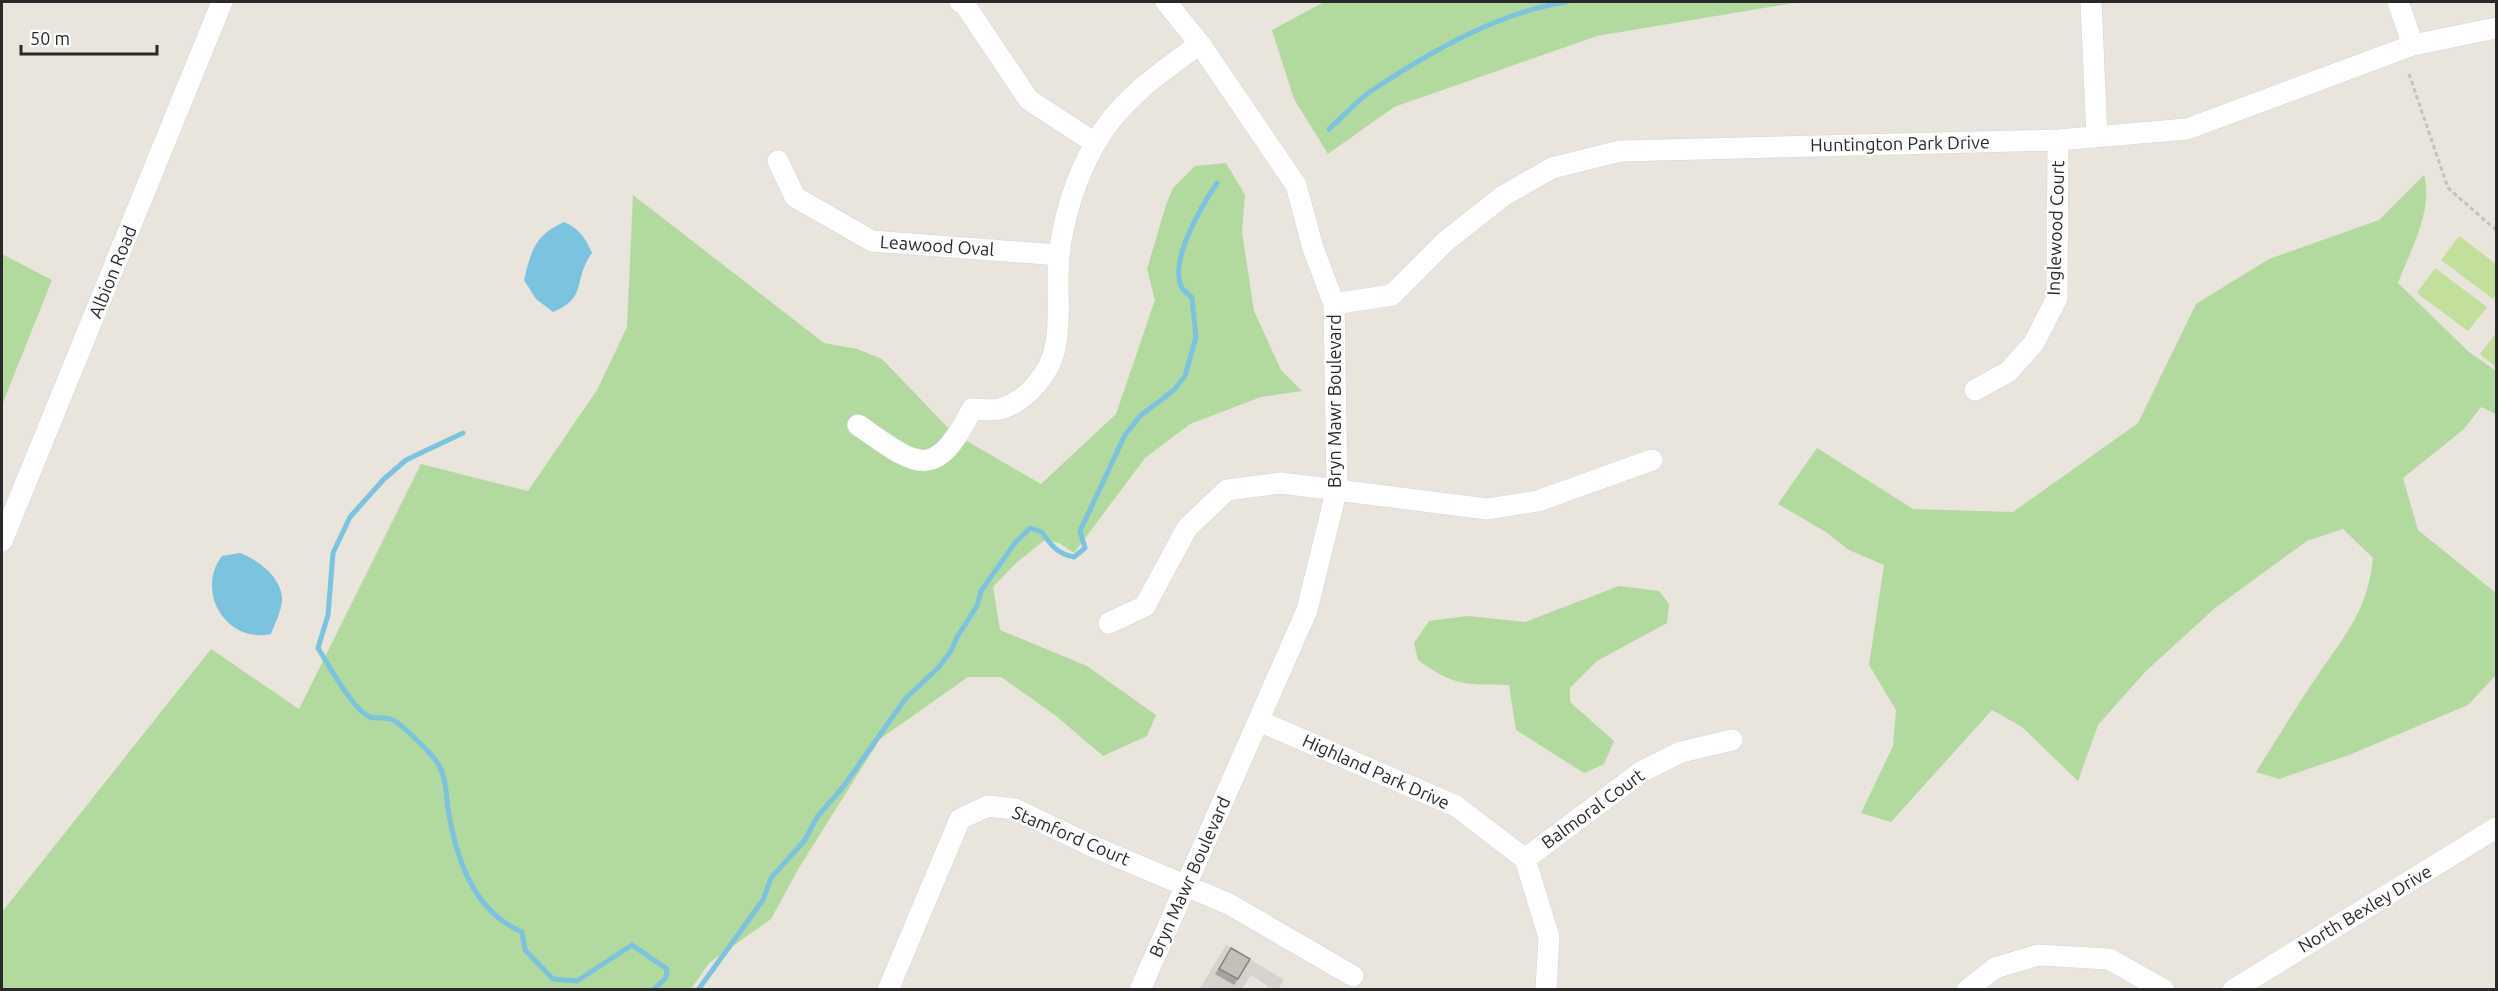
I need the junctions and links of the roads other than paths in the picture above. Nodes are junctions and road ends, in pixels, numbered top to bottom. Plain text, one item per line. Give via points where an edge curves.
1 (222, 2) edge
2 (960, 2) edge
3 (1166, 2) edge
4 (2091, 2) edge
5 (2398, 2) edge
6 (2496, 28) edge
7 (1200, 44) junction
8 (2414, 45) junction
9 (2097, 137) junction
10 (2058, 140) junction
11 (1095, 143) junction
12 (778, 161) dead end
13 (1059, 255) junction
14 (1334, 304) junction
15 (1975, 390) dead end
16 (858, 425) dead end
17 (1652, 460) dead end
18 (1337, 488) junction
19 (2, 541) edge
20 (1109, 623) dead end
21 (1259, 721) junction
22 (1732, 740) dead end
23 (2496, 828) edge
24 (1525, 859) junction
25 (1185, 886) junction
26 (1353, 976) dead end
27 (888, 990) edge
28 (1140, 990) edge
29 (1546, 990) edge
30 (1968, 990) edge
31 (2164, 990) edge
32 (2233, 990) edge

1 - 19 street, Albion Road
2 - 11 street via 1029,100
3 - 7 street, Bryn Mawr Boulevard
4 - 9 street
5 - 8 street
6 - 8 street, Huntington Park Drive
7 - 11 street via 1143,85
7 - 14 street, Bryn Mawr Boulevard via 1296,185
8 - 9 street, Huntington Park Drive via 2187,129
9 - 10 street, Huntington Park Drive
10 - 14 street, Huntington Park Drive via 1620,151 1552,168 1503,196 1446,241 1392,295
10 - 15 street, Inglewood Court via 2057,298 2034,344 2008,372
11 - 13 street via 1072,195
12 - 13 street, Leawood Oval via 795,197 872,242
13 - 16 street via 1056,344 1044,376 1020,399 999,410 972,409 945,453 924,461 907,459
14 - 18 street, Bryn Mawr Boulevard
17 - 18 street via 1538,501 1487,509
18 - 20 street via 1281,483 1227,490 1187,528 1145,606
18 - 21 street, Bryn Mawr Boulevard via 1307,610
21 - 24 street, Highland Park Drive via 1456,806
21 - 25 street, Bryn Mawr Boulevard
22 - 24 street, Balmoral Court via 1681,752 1641,772
23 - 32 street, North Bexley Drive
24 - 29 street via 1549,936
25 - 26 street, Stamford Court via 1229,904
25 - 27 street, Stamford Court via 1015,809 988,806 960,819
25 - 28 street, Bryn Mawr Boulevard
30 - 31 street via 1995,968 2038,955 2109,959

